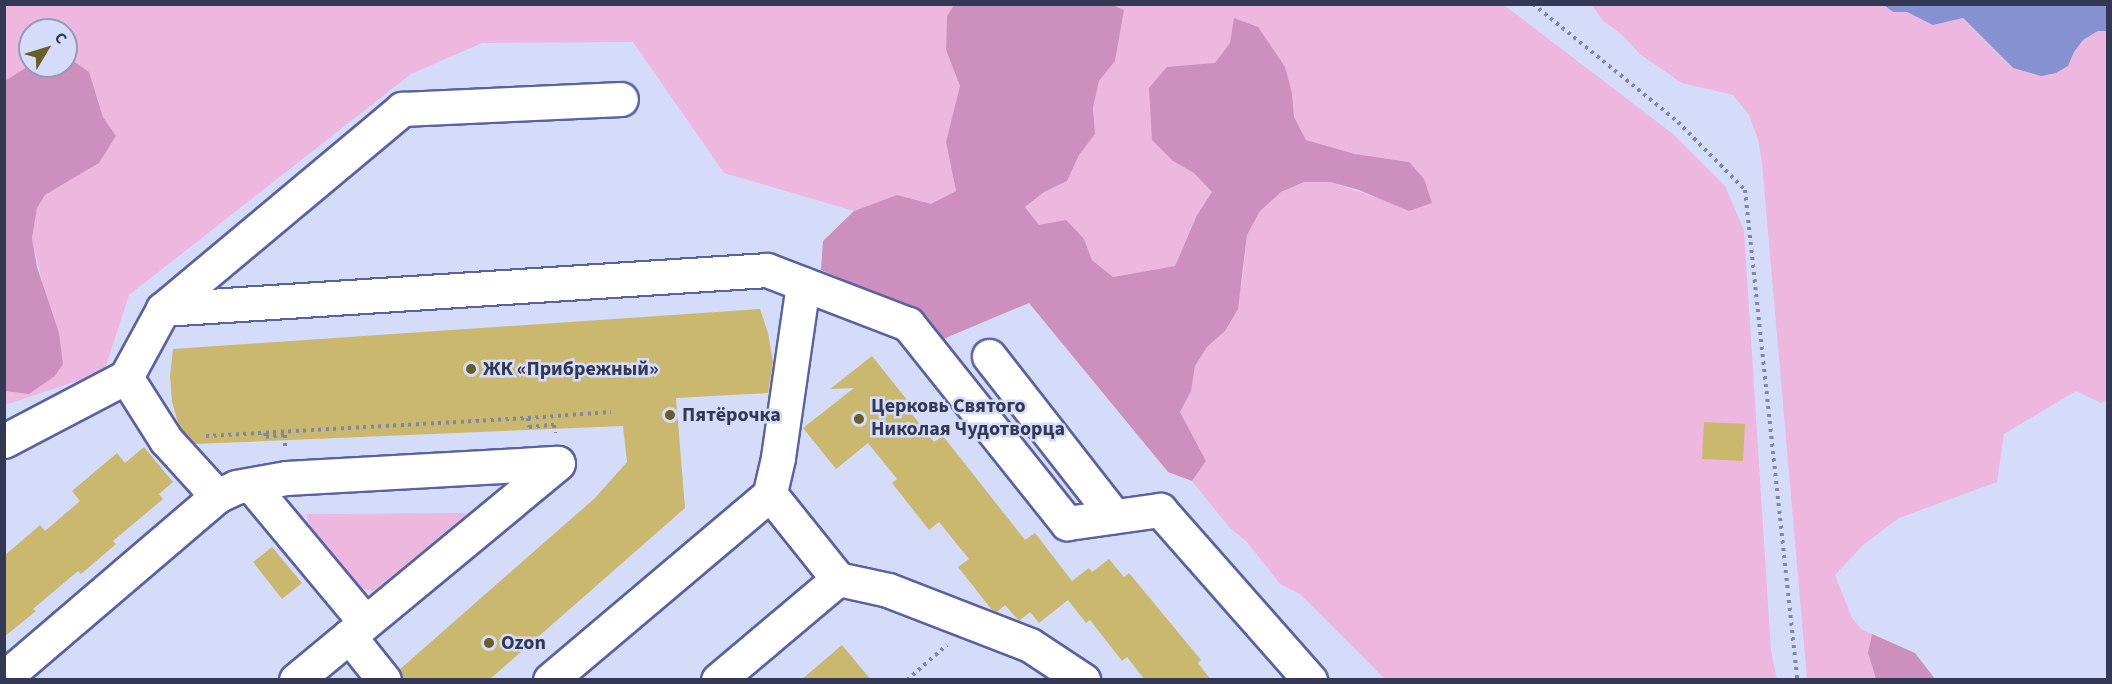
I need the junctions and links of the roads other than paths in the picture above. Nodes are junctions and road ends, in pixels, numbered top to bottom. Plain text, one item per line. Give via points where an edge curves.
1 (621, 99) dead end
2 (803, 284) junction
3 (163, 309) junction
4 (989, 356) dead end
5 (126, 377) junction
6 (4, 441) edge
7 (251, 485) junction
8 (770, 494) junction
9 (217, 496) junction
10 (1114, 516) junction
11 (838, 579) junction
12 (357, 629) junction
13 (4, 678) edge
14 (296, 680) edge
15 (384, 680) edge
16 (550, 680) edge
17 (718, 680) edge
18 (1083, 680) edge
19 (1310, 680) edge

1 - 3 street via 402,109
2 - 3 street via 767,270
2 - 8 street
2 - 10 street via 908,324 1067,523
3 - 5 street
4 - 10 street
5 - 6 street
5 - 9 street via 166,440
7 - 9 street
7 - 12 street
7 - 12 street via 286,478 558,463
8 - 11 street
8 - 16 street
9 - 13 street
10 - 19 street via 1161,510
11 - 17 street
11 - 18 street via 888,590 1030,645
12 - 14 street
12 - 15 street

